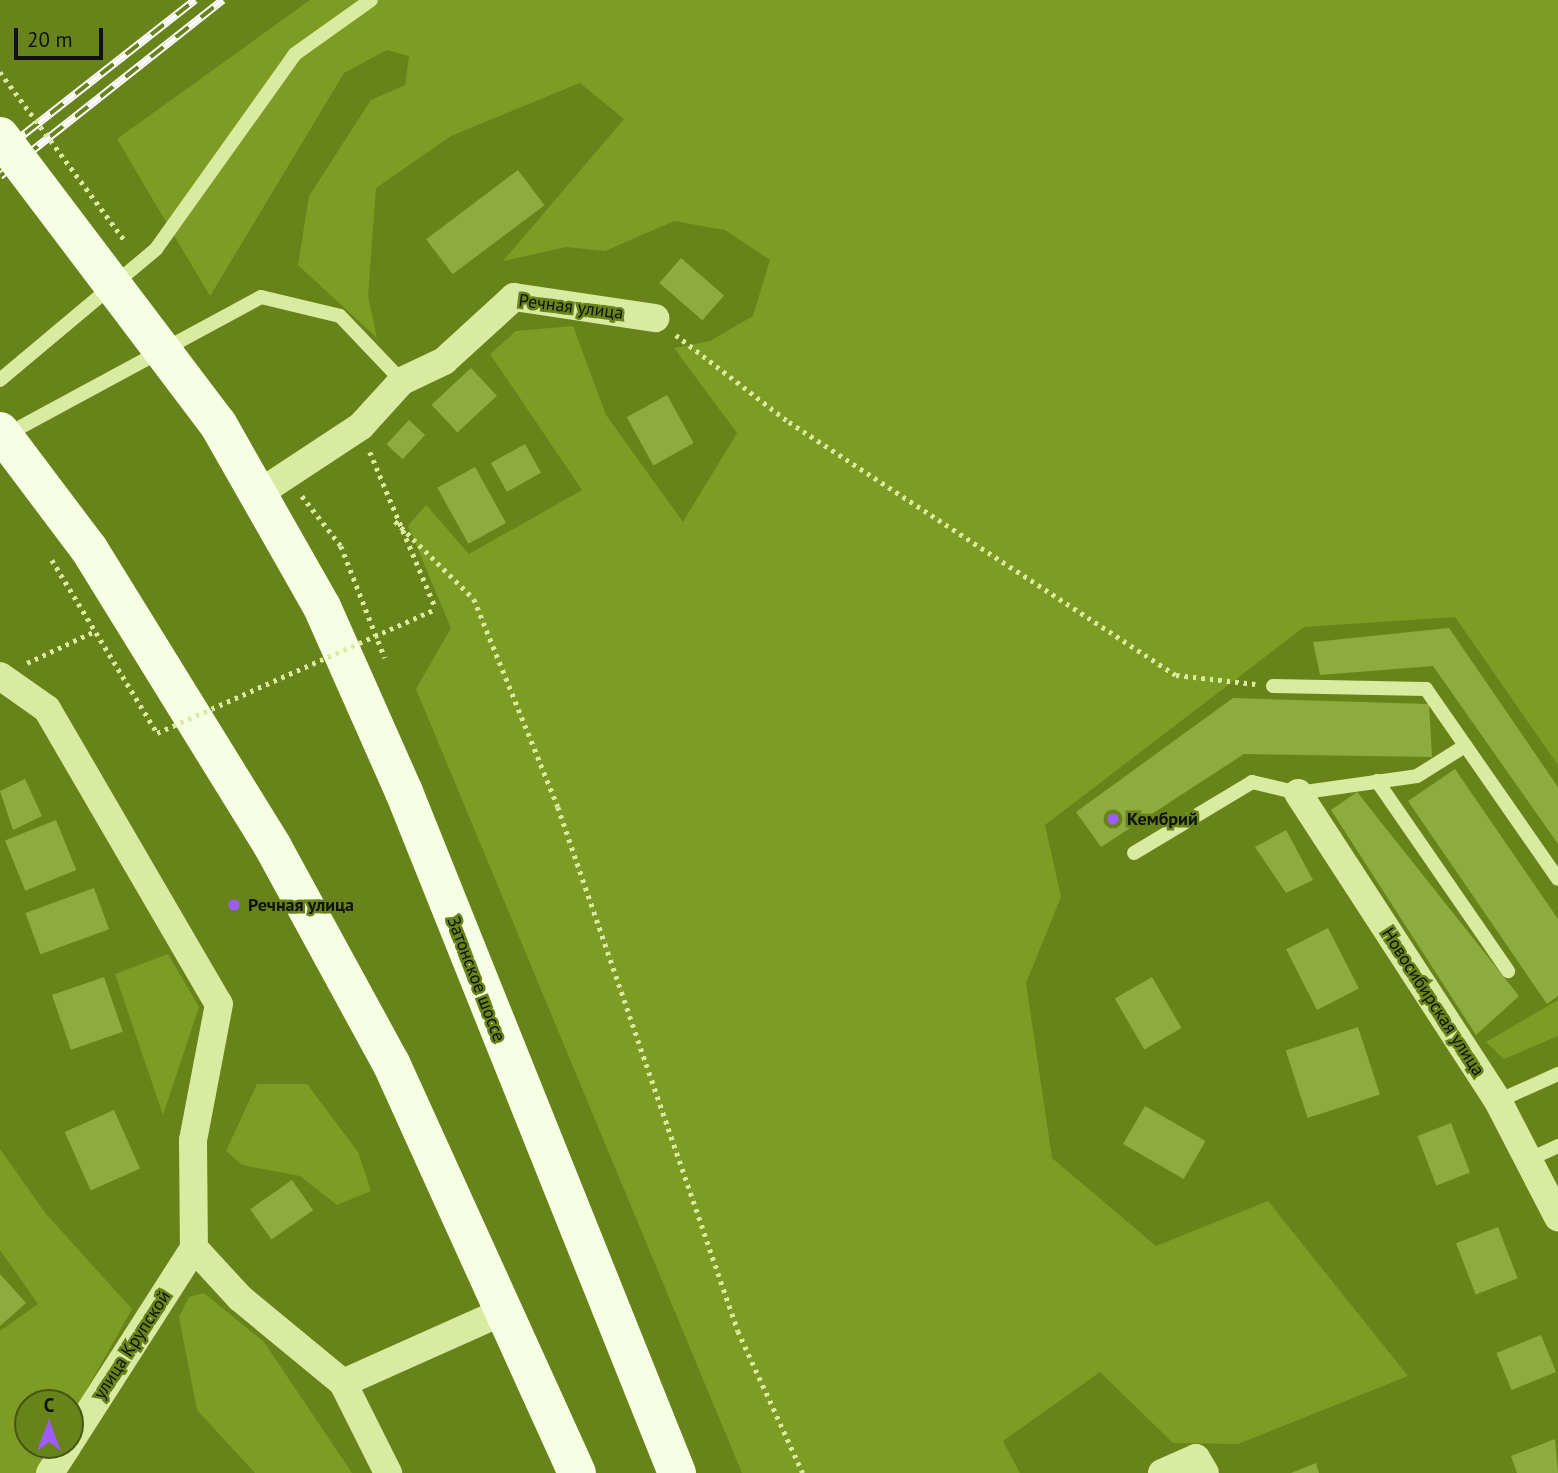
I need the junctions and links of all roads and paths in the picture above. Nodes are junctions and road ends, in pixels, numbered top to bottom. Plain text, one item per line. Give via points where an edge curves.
1 (371, 0) edge
2 (0, 136) edge
3 (654, 318) joint
4 (0, 380) edge
5 (402, 382) junction
6 (360, 426) junction
7 (0, 431) edge
8 (0, 439) edge
9 (261, 492) junction
10 (395, 521) junction
11 (48, 554) dead end
12 (93, 632) junction
13 (1, 675) edge
14 (1273, 686) joint
15 (1465, 746) junction
16 (1377, 781) junction
17 (1298, 793) junction
18 (1134, 853) dead end
19 (1558, 879) edge
20 (1508, 971) dead end
21 (1558, 1074) edge
22 (1498, 1101) junction
23 (1558, 1146) edge
24 (1528, 1160) junction
25 (1558, 1217) edge
26 (194, 1248) junction
27 (506, 1310) junction
28 (344, 1383) junction
29 (84, 1420) edge
30 (387, 1473) edge
31 (577, 1473) edge
32 (677, 1473) edge
33 (803, 1473) edge
34 (1162, 1473) edge
35 (1205, 1473) edge

1 - 4 lane via 295,54 156,249
2 - 9 main road, Затонское шоссе, bridge via 218,424
3 - 5 street, Речная улица via 514,297 444,361
3 - 14 path via 789,422 1175,675
5 - 6 street, Речная улица
5 - 8 lane via 340,316 261,297
6 - 9 street, Речная улица
6 - 10 path
7 - 27 main road, bridge via 89,549 178,685 359,1003
9 - 32 main road, Затонское шоссе via 322,607 404,792
10 - 12 path, bridge via 436,609 157,733
10 - 33 path via 474,599 558,807 738,1331
11 - 12 path
12 - 13 path
13 - 26 street via 47,709 219,1004 193,1140
14 - 15 lane via 1426,689
15 - 16 lane via 1417,776
15 - 19 lane
16 - 17 lane
16 - 20 lane
17 - 18 lane via 1252,782
17 - 22 street, Новосибирская улица
21 - 22 lane
22 - 24 street, Новосибирская улица
23 - 24 lane
24 - 25 street, Новосибирская улица
26 - 28 street via 240,1298
26 - 29 street, улица Крупской
27 - 28 street
27 - 31 main road
28 - 30 street
34 - 35 street via 1196,1458

